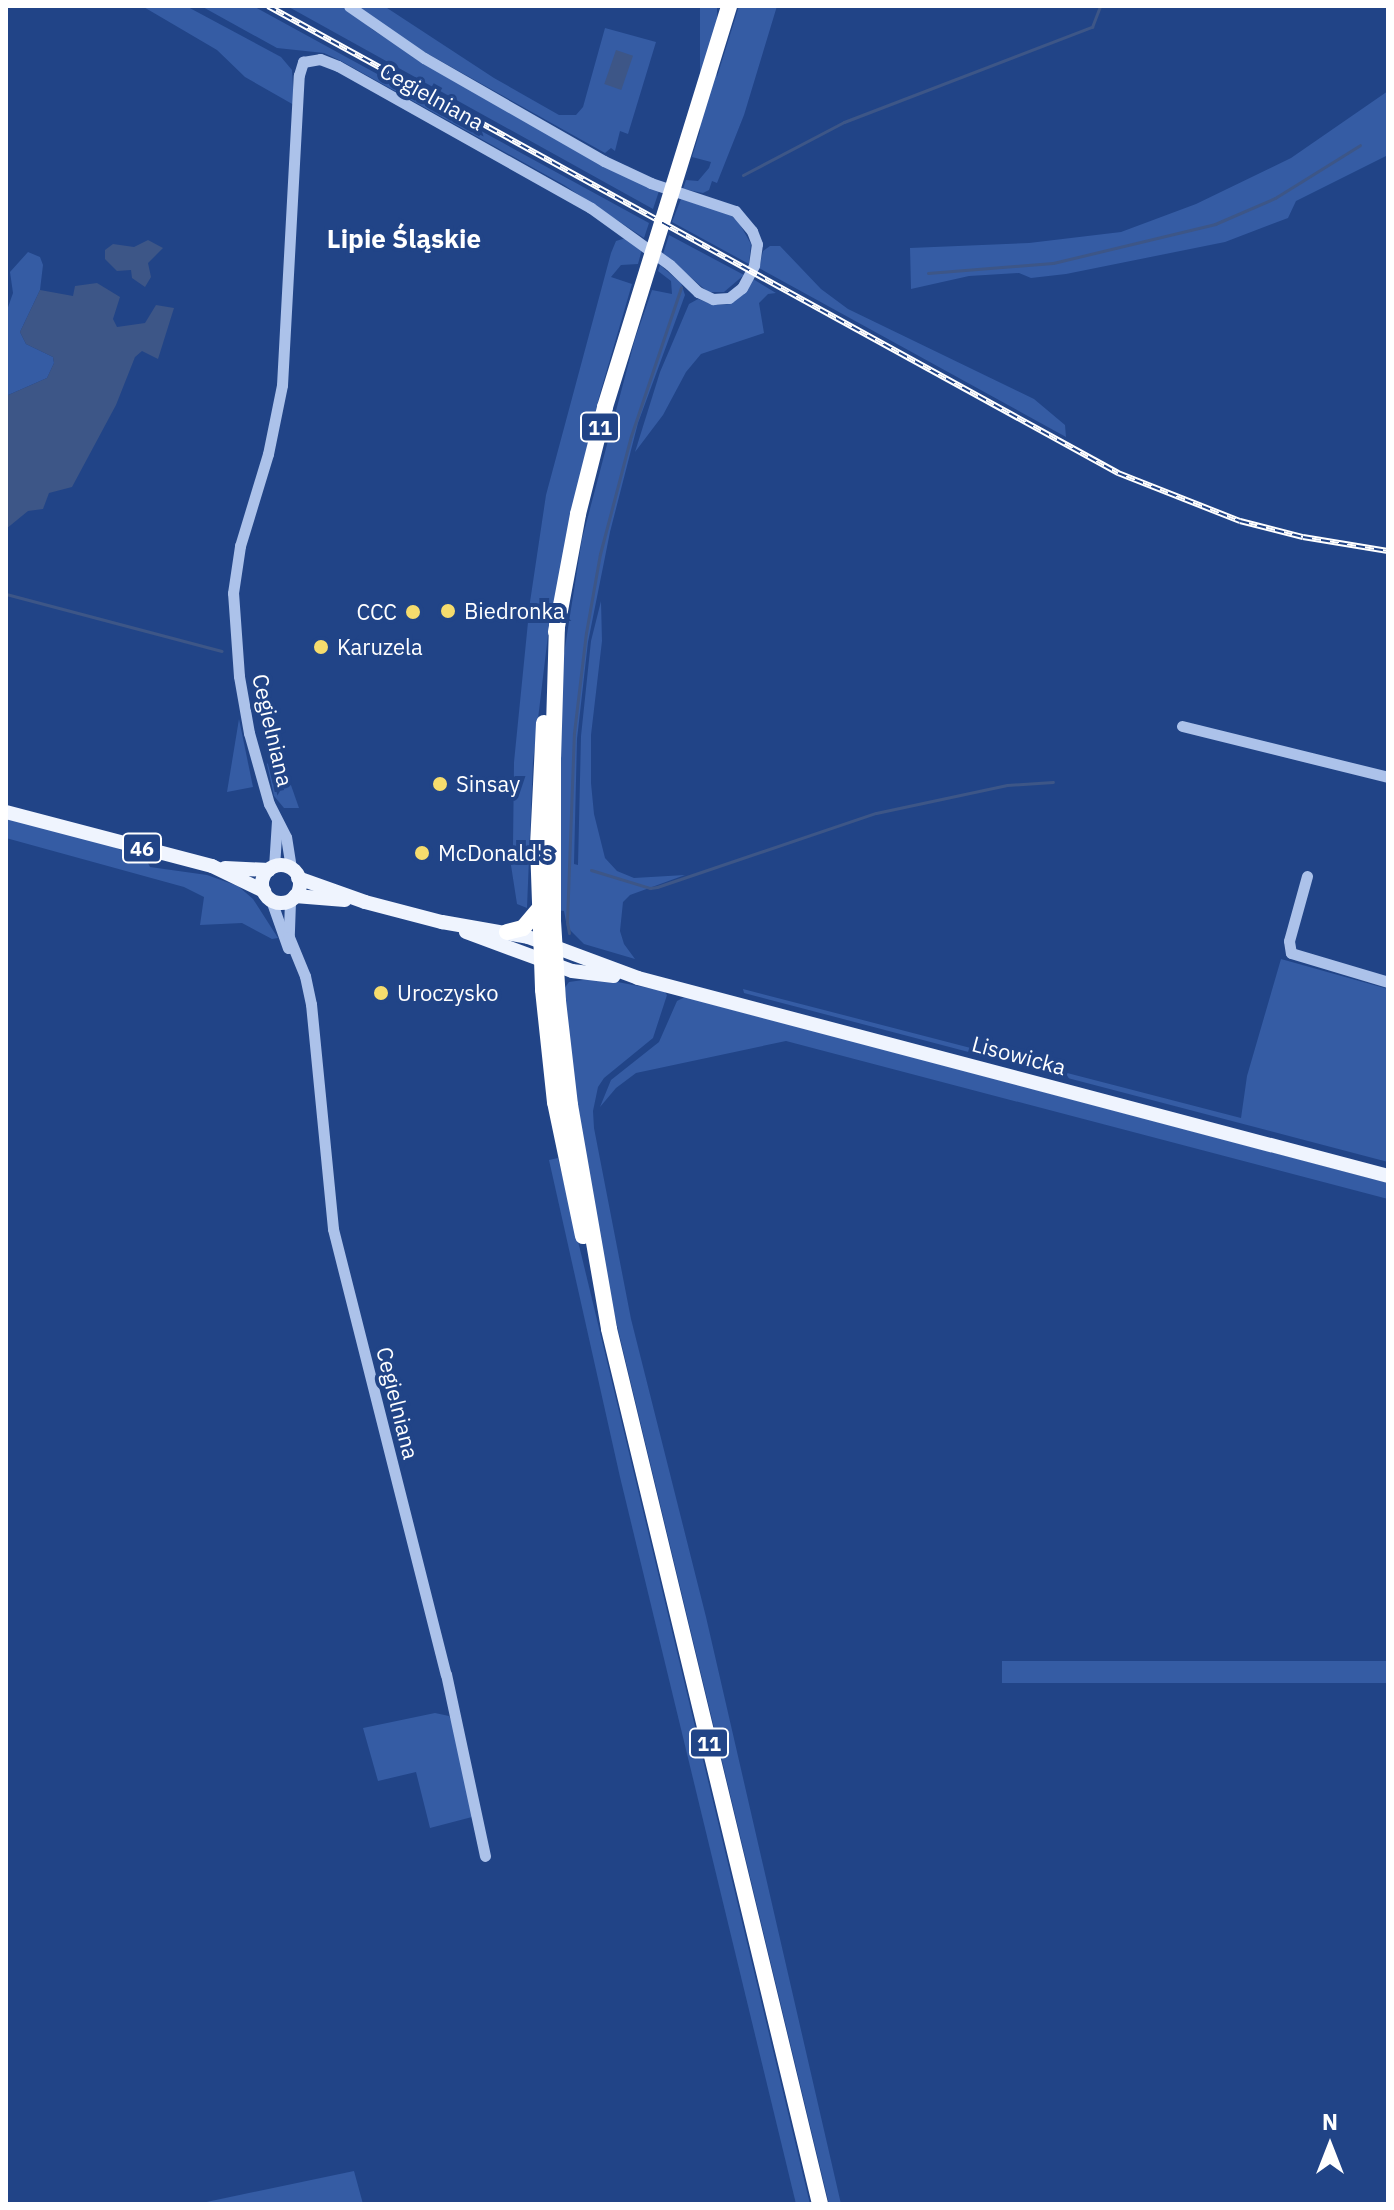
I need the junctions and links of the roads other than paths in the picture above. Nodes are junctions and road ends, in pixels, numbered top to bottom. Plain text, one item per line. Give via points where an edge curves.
1 (349, 6) edge
2 (729, 6) edge
3 (557, 625) junction
4 (1182, 726) dead end
5 (1388, 777) edge
6 (6, 812) edge
7 (277, 821) junction
8 (212, 866) junction
9 (271, 868) junction
10 (295, 873) junction
11 (1307, 876) dead end
12 (268, 896) junction
13 (292, 898) junction
14 (365, 902) junction
15 (539, 909) junction
16 (442, 922) junction
17 (507, 932) junction
18 (548, 953) junction
19 (296, 958) junction
20 (1388, 982) edge
21 (1388, 1176) edge
22 (485, 1856) dead end
23 (820, 2204) edge

1 - 7 street, Cegielniana via 424,58 604,161 735,211 757,244 742,288 729,298 713,299 591,208 338,66 320,59 303,62 282,385 233,593 247,724
2 - 3 highway, 11 via 588,474
3 - 15 highway, 11 via 539,774
3 - 18 highway, 11
4 - 5 street
6 - 8 main road, 46
7 - 9 street, Cegielniana
7 - 10 street, Cegielniana
8 - 9 main road, 46
8 - 12 main road, 46
9 - 10 main road, 46
9 - 12 main road via 263,880
10 - 13 main road
10 - 14 main road, Lisowicka / 46
11 - 20 street via 1289,941 1291,953
12 - 13 main road, 46
12 - 19 street, Cegielniana via 283,941
13 - 14 main road, Lisowicka / 46
13 - 19 street, Cegielniana via 287,921
14 - 16 main road, Lisowicka / 46
15 - 17 highway via 523,928
15 - 18 highway, 11
16 - 17 main road, Lisowicka / 46
16 - 18 main road, Lisowicka / 46
17 - 18 main road, Lisowicka / 46
18 - 21 main road, Lisowicka via 576,972 638,978
18 - 23 highway, 11 via 609,1329
19 - 22 street, Cegielniana via 311,1004 333,1229 446,1674

